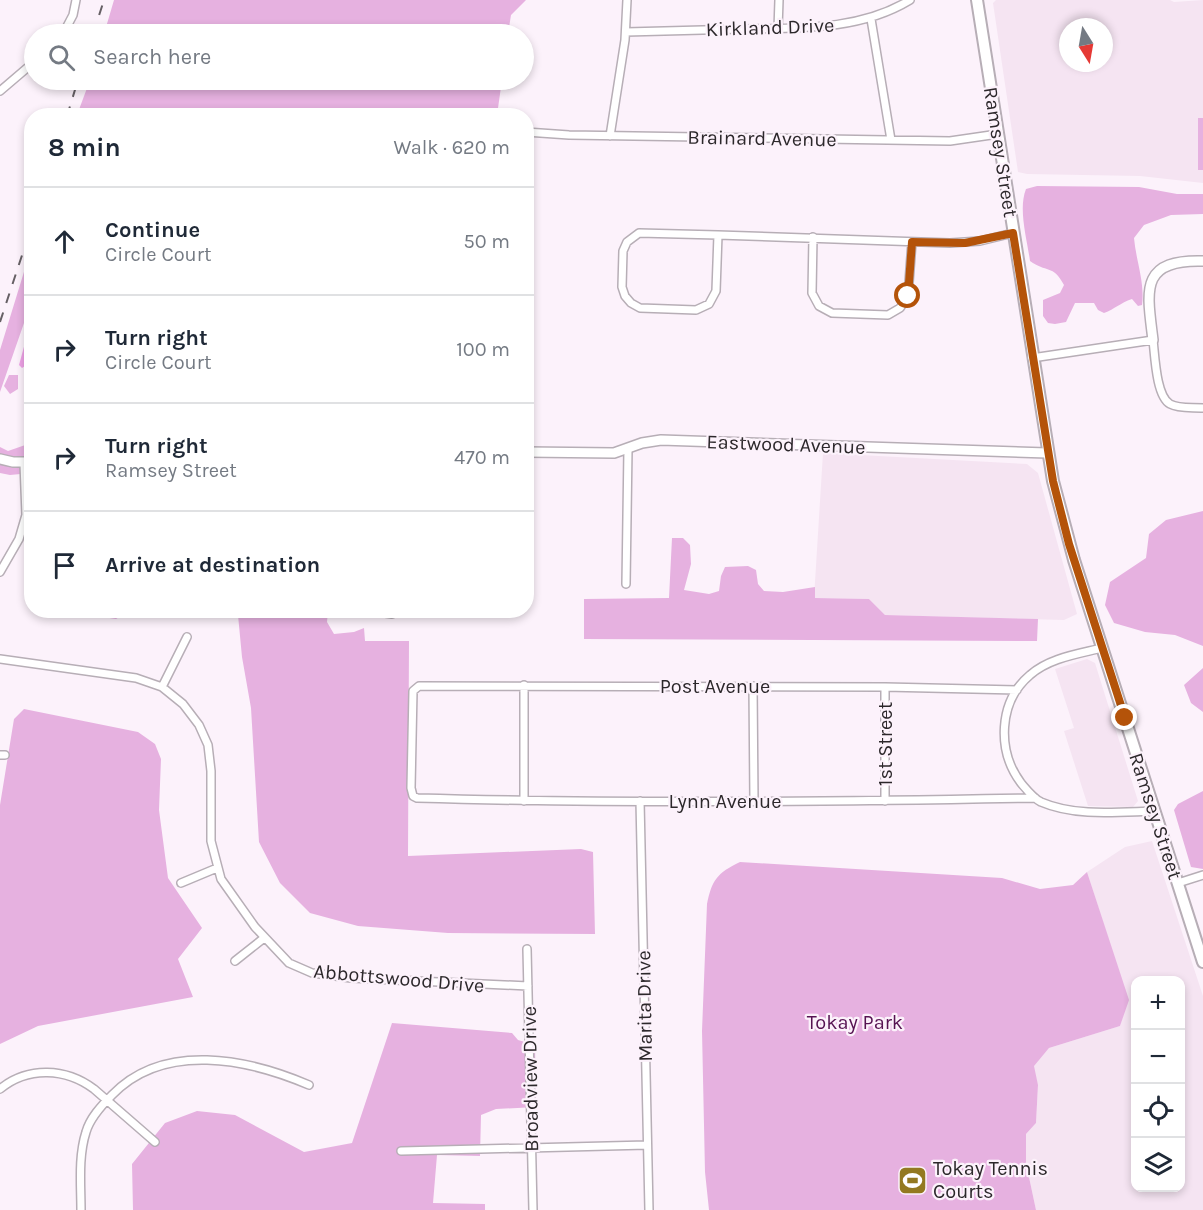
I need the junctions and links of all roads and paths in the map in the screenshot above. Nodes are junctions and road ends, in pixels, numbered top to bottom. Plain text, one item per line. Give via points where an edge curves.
1 (76, 0) edge
2 (627, 0) edge
3 (779, 0) edge
4 (910, 0) edge
5 (977, 0) edge
6 (872, 19) junction
7 (68, 24) edge
8 (778, 29) junction
9 (626, 32) junction
10 (24, 71) edge
11 (0, 91) edge
12 (534, 133) edge
13 (998, 134) junction
14 (610, 136) junction
15 (891, 140) junction
16 (1013, 233) junction
17 (718, 235) junction
18 (813, 237) junction
19 (912, 242) junction
20 (1203, 261) edge
21 (1153, 340) junction
22 (1032, 358) junction
23 (1203, 408) edge
24 (628, 449) junction
25 (534, 452) edge
26 (1047, 453) junction
27 (0, 459) edge
28 (24, 462) edge
29 (24, 522) edge
30 (0, 572) edge
31 (626, 584) dead end
32 (187, 637) dead end
33 (1102, 648) junction
34 (0, 659) edge
35 (524, 685) junction
36 (753, 686) junction
37 (162, 687) junction
38 (885, 687) junction
39 (1017, 690) junction
40 (414, 797) joint
41 (1035, 798) junction
42 (524, 801) junction
43 (640, 801) junction
44 (754, 801) junction
45 (885, 801) junction
46 (1155, 812) junction
47 (217, 868) junction
48 (1203, 875) edge
49 (181, 883) dead end
50 (1178, 883) junction
51 (264, 938) junction
52 (528, 949) dead end
53 (235, 961) dead end
54 (1203, 962) edge
55 (528, 986) junction
56 (309, 1084) dead end
57 (0, 1089) edge
58 (106, 1101) junction
59 (155, 1142) dead end
60 (647, 1145) junction
61 (532, 1149) junction
62 (400, 1151) dead end
63 (81, 1210) edge
64 (533, 1210) edge
65 (649, 1210) edge

1 - 7 street
2 - 9 street
3 - 8 street
4 - 6 street, Kirkland Drive
5 - 13 main road, Ramsey Street
6 - 8 street, Kirkland Drive
6 - 15 street
8 - 9 street, Kirkland Drive
9 - 14 street
10 - 11 street
12 - 14 street, Brainard Avenue
13 - 15 street, Brainard Avenue via 950,141
13 - 16 main road, Ramsey Street
14 - 15 street, Brainard Avenue
16 - 19 street via 965,243
16 - 22 main road, Ramsey Street
17 - 17 street via 639,233 623,251 625,296 644,308 705,307 716,291
17 - 18 street
18 - 19 street
18 - 19 street via 812,293 819,306 832,313 888,315 900,308 908,296
20 - 21 street via 1171,263 1153,279 1147,297
21 - 22 street
21 - 23 street via 1160,392 1165,400 1178,406
22 - 26 main road, Ramsey Street
24 - 25 street, Eastwood Avenue via 614,453
24 - 26 street, Eastwood Avenue via 662,440
24 - 31 street
26 - 33 main road, Ramsey Street via 1069,544
27 - 28 street
29 - 30 street
32 - 37 street
33 - 39 street via 1047,664 1027,677
33 - 46 main road, Ramsey Street
34 - 37 street, Abbottswood Drive via 116,674
35 - 36 street, Post Avenue
35 - 40 street, Post Avenue via 414,689
35 - 42 street
36 - 38 street, Post Avenue
36 - 44 street
37 - 47 street, Abbottswood Drive via 188,710 208,745 211,841
38 - 39 street, Post Avenue
38 - 45 street, 1st Street
39 - 41 street via 1007,712 1005,746 1012,769
40 - 42 street, Lynn Avenue
41 - 45 street, Lynn Avenue
41 - 46 street via 1073,811
42 - 43 street, Lynn Avenue
43 - 44 street, Lynn Avenue
43 - 60 street, Marita Drive
44 - 45 street, Lynn Avenue
46 - 50 main road, Ramsey Street
47 - 49 street
47 - 51 street, Abbottswood Drive via 227,890
48 - 50 street
50 - 54 main road, Ramsey Street
51 - 53 street
51 - 55 street, Abbottswood Drive via 289,963 312,974
52 - 55 street, Broadview Drive
55 - 61 street, Broadview Drive
56 - 58 street via 242,1063 196,1060 140,1073
57 - 58 street via 21,1076 48,1072 84,1082
58 - 59 street
58 - 63 street via 86,1132
60 - 61 street
60 - 65 street, Marita Drive
61 - 62 street
61 - 64 street, Broadview Drive

